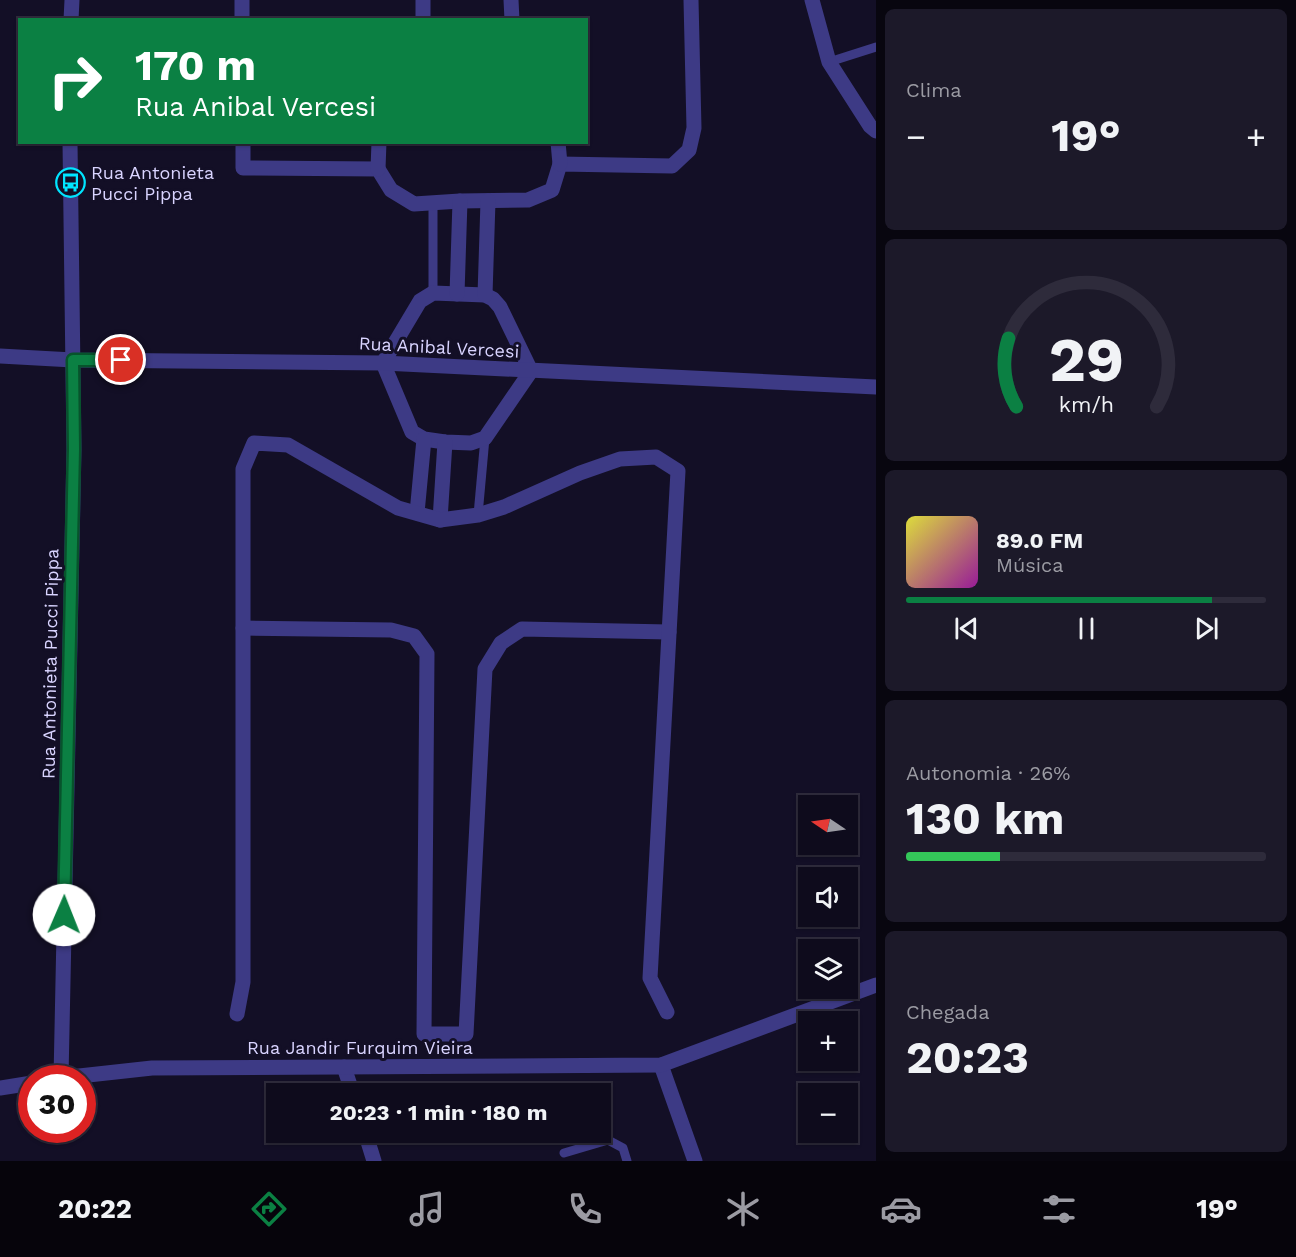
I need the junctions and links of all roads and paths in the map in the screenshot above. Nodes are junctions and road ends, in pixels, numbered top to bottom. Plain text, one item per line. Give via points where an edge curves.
1 (72, 0) edge
2 (242, 0) edge
3 (423, 0) edge
4 (511, 0) edge
5 (691, 0) edge
6 (812, 0) edge
7 (71, 18) edge
8 (242, 18) edge
9 (423, 18) edge
10 (512, 18) edge
11 (876, 47) edge
12 (829, 62) junction
13 (874, 125) edge
14 (70, 144) edge
15 (243, 144) edge
16 (379, 144) edge
17 (558, 144) edge
18 (560, 164) junction
19 (378, 169) junction
20 (460, 201) junction
21 (488, 201) junction
22 (432, 203) junction
23 (433, 293) junction
24 (457, 294) junction
25 (485, 296) junction
26 (0, 356) edge
27 (73, 360) junction
28 (383, 363) junction
29 (531, 371) junction
30 (876, 387) edge
31 (485, 438) junction
32 (424, 439) junction
33 (445, 442) junction
34 (417, 513) junction
35 (478, 515) junction
36 (440, 520) junction
37 (243, 628) junction
38 (669, 632) junction
39 (876, 986) edge
40 (667, 1012) dead end
41 (237, 1014) dead end
42 (61, 1065) edge
43 (661, 1065) junction
44 (344, 1067) junction
45 (96, 1074) edge
46 (349, 1083) edge
47 (18, 1085) edge
48 (0, 1088) edge
49 (368, 1143) edge
50 (564, 1153) dead end
51 (374, 1161) edge
52 (627, 1161) edge
53 (694, 1161) edge

1 - 7 street
2 - 8 street
3 - 9 street
4 - 10 street
5 - 18 street via 694,128 689,150 672,166
6 - 12 street
11 - 12 lane
12 - 13 street
14 - 27 street, Rua Antonieta Pucci Pippa
15 - 19 street via 243,168
16 - 19 street
17 - 18 street
18 - 21 street via 552,190 528,200
19 - 22 street via 391,190 414,204
20 - 21 street
20 - 22 street
20 - 24 street
21 - 25 street
22 - 23 lane
23 - 24 street
23 - 28 street via 420,301
24 - 25 street
25 - 29 street via 500,307
26 - 27 street, Rua Anibal Vercesi
27 - 28 street, Rua Anibal Vercesi
27 - 42 street, Rua Antonieta Pucci Pippa
28 - 29 street, Rua Anibal Vercesi
28 - 32 street via 412,432
29 - 30 street, Rua Anibal Vercesi
29 - 31 street
31 - 33 street via 471,443
31 - 35 lane
32 - 33 street
32 - 34 street
33 - 36 street
34 - 36 street
34 - 37 street via 398,508 288,445 254,443 243,469
35 - 36 street
35 - 38 street via 620,459 656,457 678,471
37 - 38 street via 391,630 414,636 427,654 424,1034 466,1034 485,669 501,643 522,629
37 - 41 street via 243,982
38 - 40 street via 650,978
39 - 43 street, Rua Jandir Furquim Vieira
43 - 44 street, Rua Jandir Furquim Vieira
43 - 53 street
44 - 45 street, Rua Jandir Furquim Vieira via 152,1068
44 - 46 street
47 - 48 street
49 - 51 street
50 - 52 lane via 608,1140 623,1148

